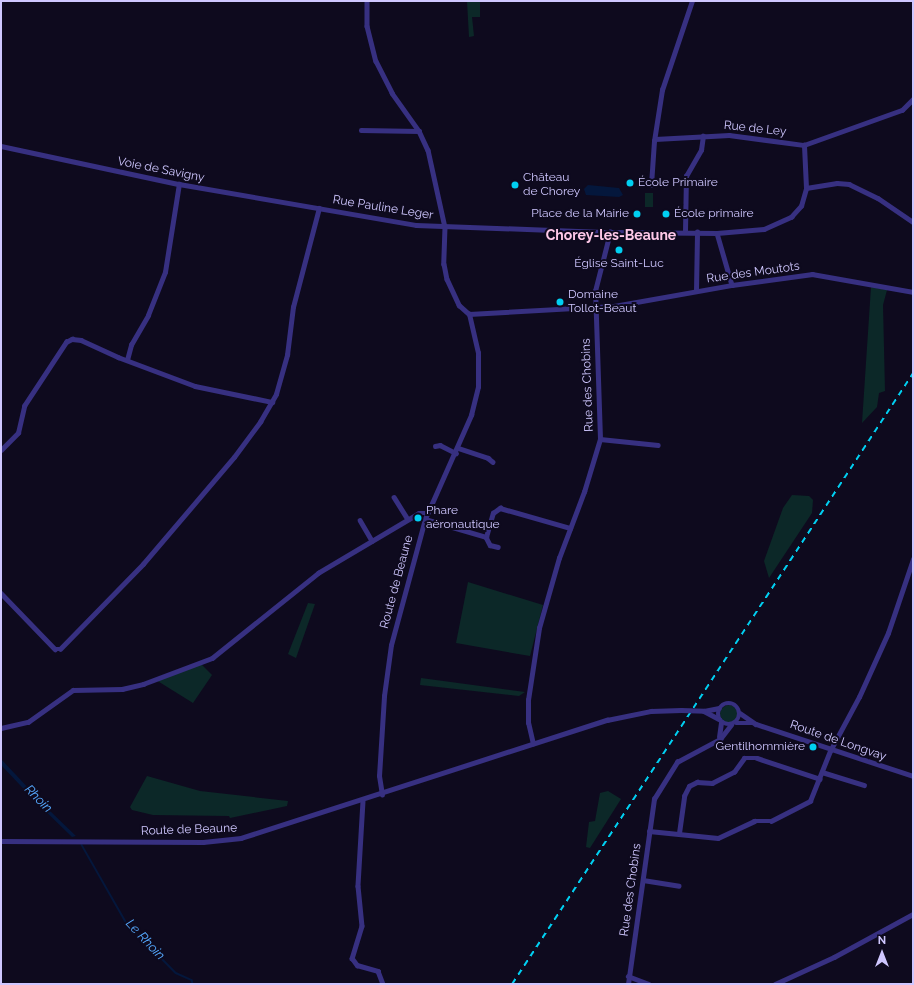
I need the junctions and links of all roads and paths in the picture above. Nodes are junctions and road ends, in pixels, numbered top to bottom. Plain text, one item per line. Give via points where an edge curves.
1 (367, 1) edge
2 (692, 1) edge
3 (913, 99) edge
4 (361, 130) dead end
5 (419, 131) junction
6 (703, 136) junction
7 (655, 139) junction
8 (804, 145) junction
9 (1, 146) edge
10 (179, 184) junction
11 (651, 185) dead end
12 (806, 188) junction
13 (319, 208) junction
14 (913, 222) edge
15 (445, 227) junction
16 (685, 231) junction
17 (610, 232) junction
18 (697, 232) junction
19 (717, 233) junction
20 (732, 285) junction
21 (696, 291) junction
22 (913, 292) edge
23 (595, 308) junction
24 (469, 314) junction
25 (127, 360) junction
26 (272, 402) junction
27 (600, 439) junction
28 (658, 445) dead end
29 (435, 446) dead end
30 (1, 450) edge
31 (457, 451) junction
32 (493, 462) dead end
33 (394, 497) dead end
34 (427, 513) junction
35 (408, 519) junction
36 (425, 519) junction
37 (360, 520) dead end
38 (570, 528) junction
39 (486, 538) junction
40 (372, 541) junction
41 (498, 547) dead end
42 (913, 560) edge
43 (1, 593) edge
44 (719, 708) junction
45 (704, 711) junction
46 (740, 713) junction
47 (720, 721) junction
48 (734, 724) junction
49 (756, 724) junction
50 (1, 728) edge
51 (717, 740) junction
52 (533, 744) junction
53 (831, 749) junction
54 (822, 772) junction
55 (913, 776) edge
56 (820, 779) junction
57 (864, 785) dead end
58 (382, 795) junction
59 (363, 801) junction
60 (649, 831) junction
61 (679, 833) junction
62 (1, 841) edge
63 (643, 880) junction
64 (679, 886) dead end
65 (913, 914) edge
66 (628, 976) junction
67 (382, 984) edge
68 (628, 984) edge
69 (649, 984) edge
70 (775, 984) edge

1 - 5 street via 368,26 376,61 392,93
2 - 7 street via 662,90
3 - 8 street via 902,110
4 - 5 street
5 - 15 street via 433,168
6 - 7 street, Rue de Ley
6 - 8 street, Rue de Ley via 728,135
6 - 16 street via 702,150 686,176
7 - 11 street
8 - 12 street
9 - 10 street, Voie de Savigny
10 - 13 street, Voie de Savigny
10 - 25 street via 166,272 148,315 131,345
12 - 14 street via 837,183 848,184 872,195
12 - 19 street, Rue Pauline Leger via 800,206 791,217 779,224 764,230
13 - 15 street, Rue Pauline Leger
13 - 26 street via 293,307 283,372
15 - 17 street, Rue Pauline Leger
15 - 24 street via 444,264 447,279 459,305
16 - 17 street, Rue Pauline Leger
16 - 18 street, Rue Pauline Leger
17 - 23 street, Rue des Chobins via 597,279
18 - 19 street, Rue Pauline Leger
18 - 21 street
19 - 20 street
20 - 21 street, Rue des Moutots
20 - 22 street, Rue des Moutots via 812,274
21 - 23 street, Rue des Moutots via 653,301
23 - 24 street, Rue des Moutots
23 - 27 street, Rue des Chobins
24 - 31 street, Route de Beaune via 478,353 478,387 471,415
25 - 26 street via 195,386
25 - 30 street via 81,340 69,340 24,406 18,433
26 - 43 street via 234,457 143,564 60,649 55,648
27 - 28 street
27 - 38 street, Rue des Chobins
29 - 31 street via 440,445
31 - 32 street via 488,458
31 - 34 street, Route de Beaune
33 - 35 street
34 - 35 street via 419,513
34 - 36 street, Route de Beaune
35 - 40 street
36 - 39 street
36 - 58 street, Route de Beaune via 406,584 385,679 379,776
37 - 40 street
38 - 39 street via 496,508
38 - 52 street, Rue des Chobins via 558,558 535,647 528,717
39 - 41 street via 490,545
40 - 50 street via 318,573 212,658 136,686 109,691 83,688 73,690 28,722
42 - 53 street via 888,634
44 - 45 street
44 - 46 street via 732,703 737,706
44 - 47 street
45 - 47 street
45 - 52 street, Route de Beaune, bridge via 635,713
46 - 48 street
46 - 49 street, Route de Longvay
47 - 48 street
47 - 51 street via 722,730
48 - 49 street, Route de Longvay
48 - 51 street
49 - 53 street, Route de Longvay
51 - 60 street, Rue des Chobins via 677,762 654,799
52 - 58 street, Route de Beaune
53 - 54 street
53 - 55 street, Route de Longvay
54 - 56 street
54 - 57 street
56 - 61 street via 810,801 771,821 754,821 718,838
56 - 61 street via 757,758 744,758 734,772 712,783 698,782 689,786 684,796
58 - 59 street, Route de Beaune
59 - 62 street, Route de Beaune via 262,834 224,841
59 - 67 street via 358,886 362,926 352,958 357,965 378,970
60 - 61 street via 673,835
60 - 63 street, Rue des Chobins
63 - 64 street
63 - 66 street, Rue des Chobins
65 - 70 street via 834,957
66 - 68 street, Rue des Chobins
66 - 69 street

